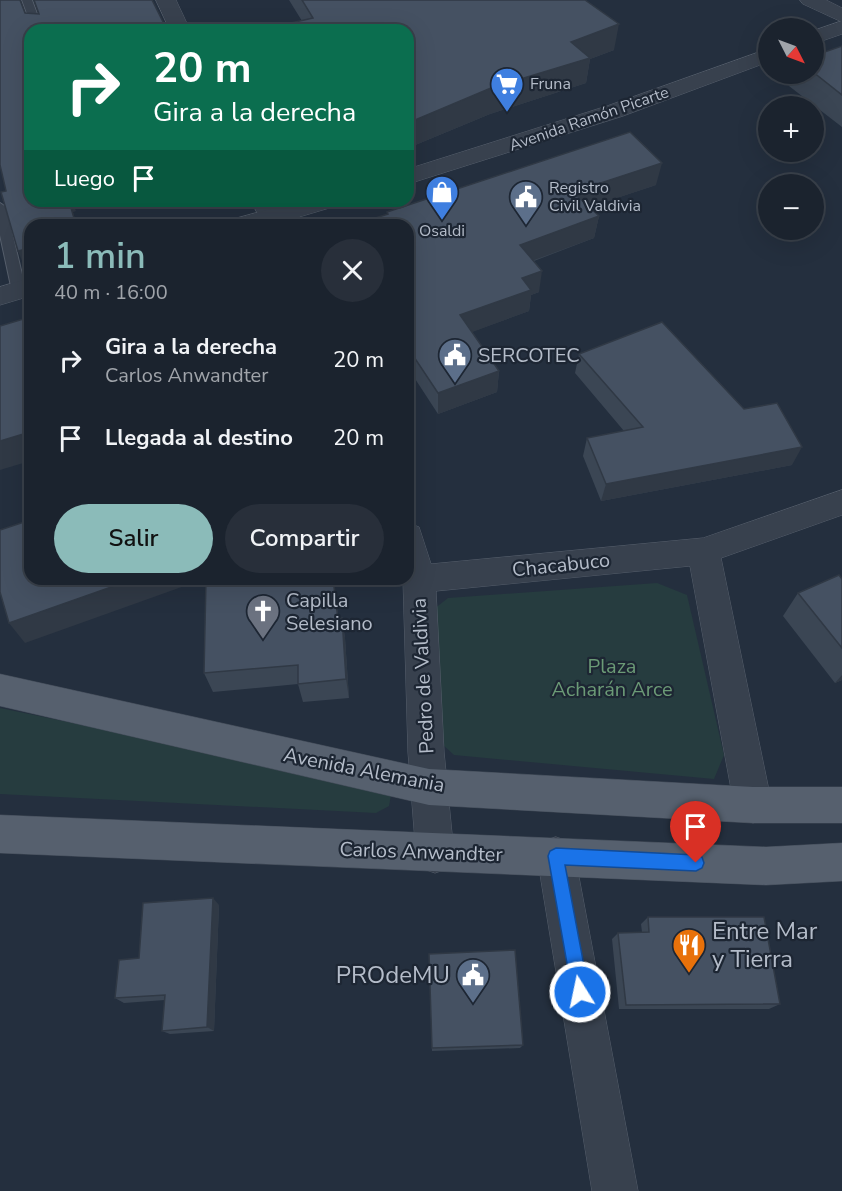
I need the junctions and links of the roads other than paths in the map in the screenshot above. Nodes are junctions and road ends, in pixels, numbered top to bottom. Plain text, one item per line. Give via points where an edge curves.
1 (27, 0) edge
2 (166, 0) edge
3 (810, 0) edge
4 (842, 16) edge
5 (36, 24) edge
6 (177, 24) edge
7 (842, 27) edge
8 (824, 34) edge
9 (758, 59) edge
10 (414, 175) edge
11 (0, 207) edge
12 (301, 207) edge
13 (270, 214) edge
14 (16, 291) edge
15 (842, 502) edge
16 (703, 551) junction
17 (414, 559) edge
18 (419, 579) junction
19 (0, 690) edge
20 (429, 787) junction
21 (753, 805) junction
22 (842, 805) edge
23 (0, 834) edge
24 (435, 854) junction
25 (556, 856) junction
26 (842, 862) edge
27 (615, 1191) edge

1 - 5 lane
2 - 6 street
3 - 4 street
7 - 8 street
9 - 10 street, Avenida Ramón Picarte via 615,111
11 - 14 lane
12 - 13 street
15 - 16 street, Chacabuco
16 - 18 street, Chacabuco
16 - 21 street
17 - 18 street, Pedro de Valdivia
18 - 20 street, Pedro de Valdivia
19 - 20 main road, Avenida Alemania
20 - 21 main road, Avenida Alemania
20 - 24 street, Pedro de Valdivia
21 - 22 main road, Avenida Alemania
23 - 24 main road, Carlos Anwandter
24 - 25 main road, Carlos Anwandter
25 - 26 main road, Carlos Anwandter via 766,866
25 - 27 street

